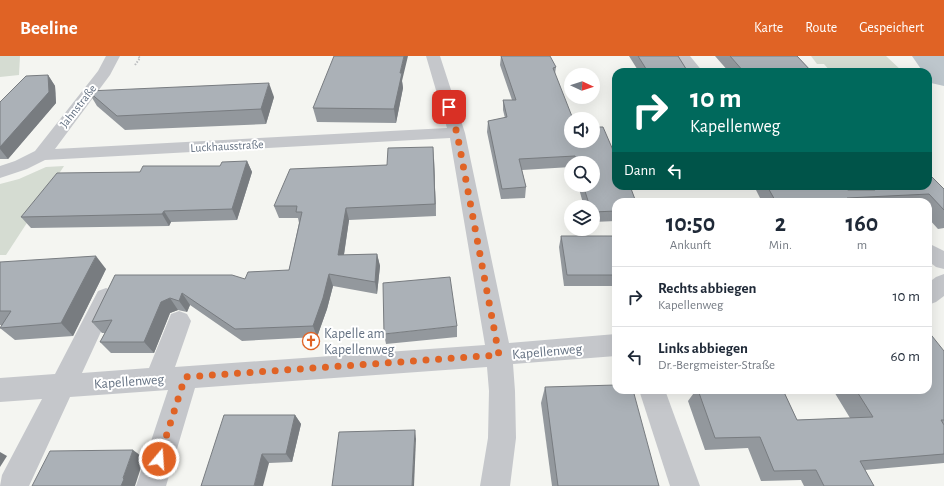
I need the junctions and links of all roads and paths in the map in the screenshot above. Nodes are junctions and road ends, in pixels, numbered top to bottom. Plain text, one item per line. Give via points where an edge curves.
1 (113, 56) edge
2 (138, 56) edge
3 (433, 56) edge
4 (683, 56) edge
5 (693, 68) edge
6 (131, 71) dead end
7 (457, 133) junction
8 (41, 155) junction
9 (0, 172) edge
10 (932, 254) edge
11 (944, 261) edge
12 (116, 278) edge
13 (944, 283) edge
14 (932, 293) edge
15 (179, 322) dead end
16 (612, 345) edge
17 (499, 355) junction
18 (185, 377) junction
19 (158, 379) junction
20 (62, 386) junction
21 (0, 390) edge
22 (653, 394) edge
23 (13, 486) edge
24 (151, 486) edge
25 (495, 486) edge
26 (686, 486) edge

1 - 8 street, Jahnstraße via 105,72
2 - 6 path via 140,58
3 - 7 street
4 - 5 street
7 - 8 street, Luckhausstraße
7 - 17 street
8 - 9 street, Luckhausstraße
10 - 11 street
12 - 20 street
13 - 14 street
15 - 19 street
16 - 17 street, Kapellenweg
17 - 18 street, Kapellenweg
17 - 25 street via 502,438
18 - 19 street, Kapellenweg
18 - 24 street
19 - 20 street, Kapellenweg
20 - 21 street, Kapellenweg
20 - 23 street
22 - 26 street

